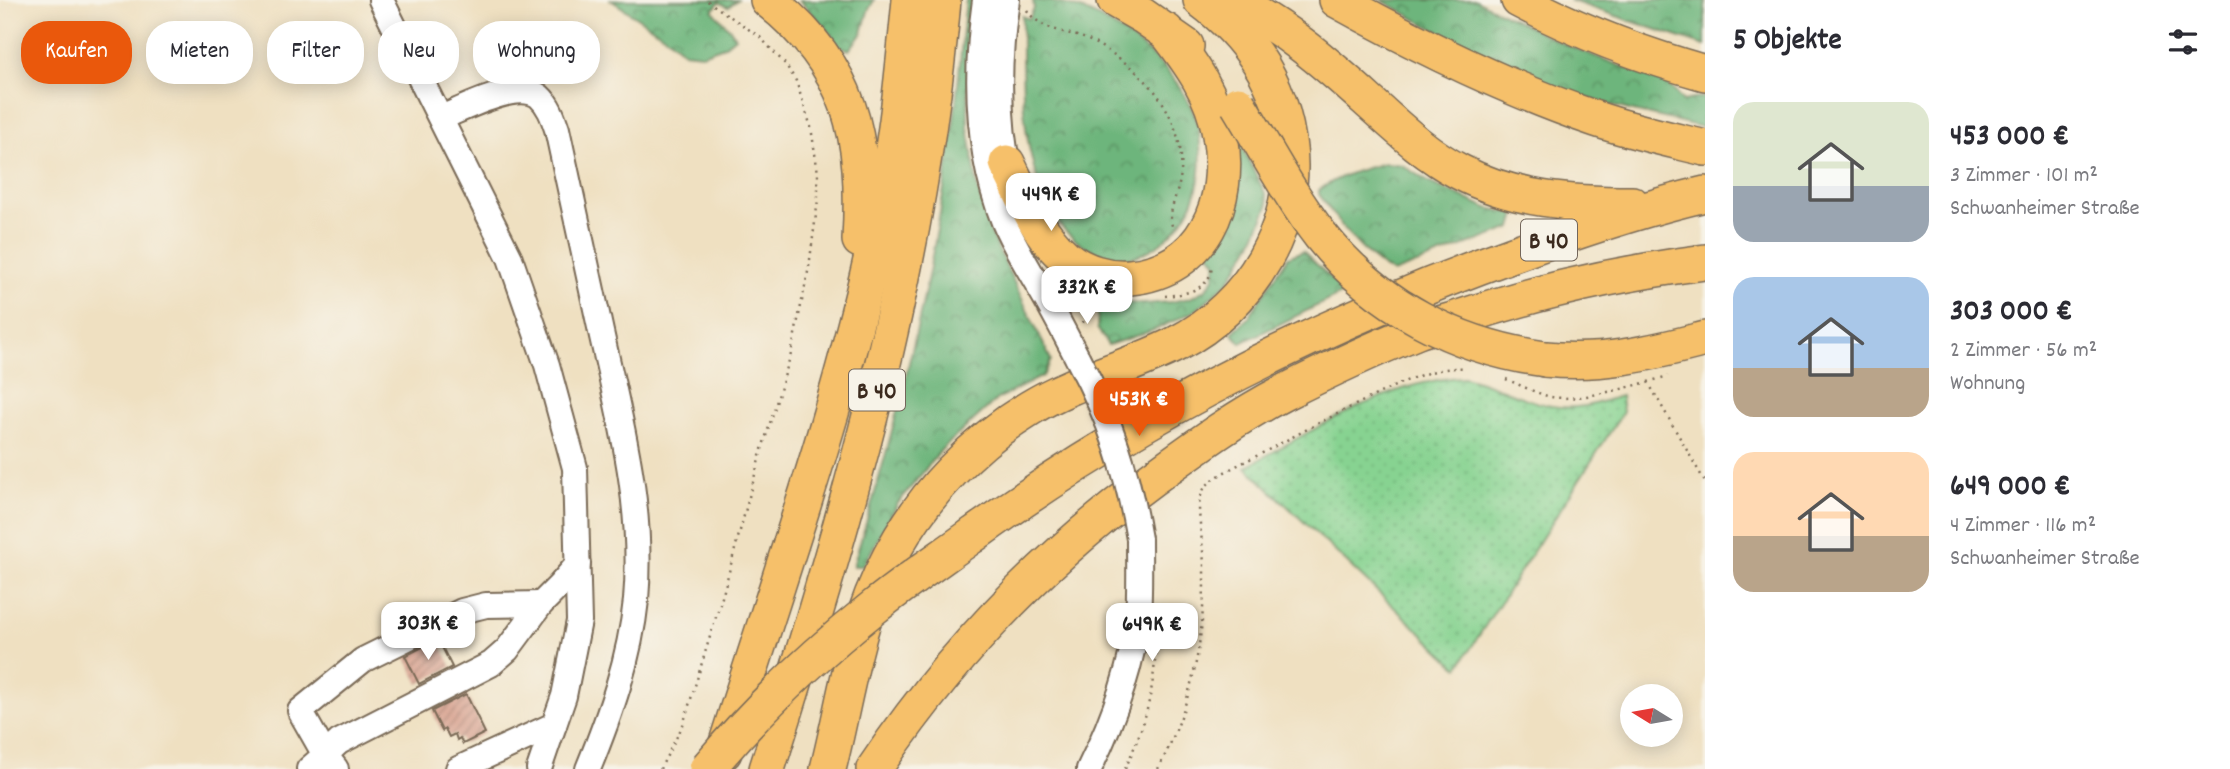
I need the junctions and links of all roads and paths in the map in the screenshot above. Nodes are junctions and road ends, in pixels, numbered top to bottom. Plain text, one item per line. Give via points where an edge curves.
1 (381, 0) edge
2 (706, 0) edge
3 (768, 0) edge
4 (910, 0) edge
5 (943, 0) edge
6 (985, 0) edge
7 (1115, 0) edge
8 (1201, 0) edge
9 (1229, 0) edge
10 (1336, 0) edge
11 (1519, 0) edge
12 (1016, 2) edge
13 (1166, 32) junction
14 (1705, 73) edge
15 (441, 118) junction
16 (1705, 148) edge
17 (1007, 163) junction
18 (1705, 194) edge
19 (1660, 204) junction
20 (1176, 234) dead end
21 (1705, 262) edge
22 (1055, 314) junction
23 (1705, 339) edge
24 (1471, 369) dead end
25 (1670, 376) dead end
26 (840, 378) junction
27 (1503, 378) dead end
28 (1648, 382) junction
29 (1705, 482) edge
30 (578, 564) junction
31 (541, 604) junction
32 (554, 725) junction
33 (323, 764) edge
34 (458, 769) edge
35 (539, 769) edge
36 (588, 769) edge
37 (660, 769) edge
38 (707, 769) edge
39 (719, 769) edge
40 (767, 769) edge
41 (828, 769) edge
42 (874, 769) edge
43 (1089, 769) edge
44 (1158, 769) edge

1 - 15 street
2 - 37 path via 760,37 796,81 811,127 818,200 791,354 683,725
3 - 26 highway via 822,55 843,92 856,134 859,243
4 - 26 highway, B 40 via 887,187
5 - 40 highway, B 40 via 916,199 880,380 807,644
6 - 22 street via 979,84 991,183 1004,222
7 - 13 highway
8 - 41 highway via 1252,48 1283,117 1290,159 1287,195 1270,251 1240,293 1200,329 1030,408 981,443 934,491 888,560 866,613
9 - 19 highway via 1304,46 1412,139 1462,173 1538,198
10 - 16 highway via 1502,83 1596,119
11 - 14 highway via 1551,17
12 - 17 street via 1003,36 1001,98
12 - 20 path via 1033,18 1088,40 1120,60 1159,97 1179,146 1180,178 1170,219
13 - 17 highway via 1199,77 1222,147 1220,191 1212,223 1182,259 1154,274 1119,278 1077,266 1048,240
13 - 23 highway, bridge via 1201,59 1238,104 1301,208 1343,261 1404,310 1462,339 1517,355 1563,361 1653,353
15 - 30 street via 510,258 547,365 575,468
15 - 36 street via 521,91 537,94 557,129 630,458 638,540 635,603 625,660
17 - 22 street
18 - 19 highway
19 - 38 highway, B 40, bridge via 1439,280 1263,358 1143,423 1023,499 875,606 752,719
21 - 42 highway, B 40 via 1491,306 1414,332 1243,416 1117,503 1023,587 950,667
22 - 43 street, bridge via 1118,445 1139,539 1139,597 1131,654 1112,718
24 - 44 path via 1433,371 1398,384 1322,420 1207,485 1199,505 1204,568 1198,658 1178,726
25 - 28 path
26 - 39 highway, B 40
27 - 28 path via 1548,397 1566,398
28 - 29 path
30 - 31 street
30 - 32 street via 579,621
31 - 33 street via 491,664 339,742
31 - 33 street via 486,605 462,611 363,660 300,711
32 - 34 street
32 - 35 street

